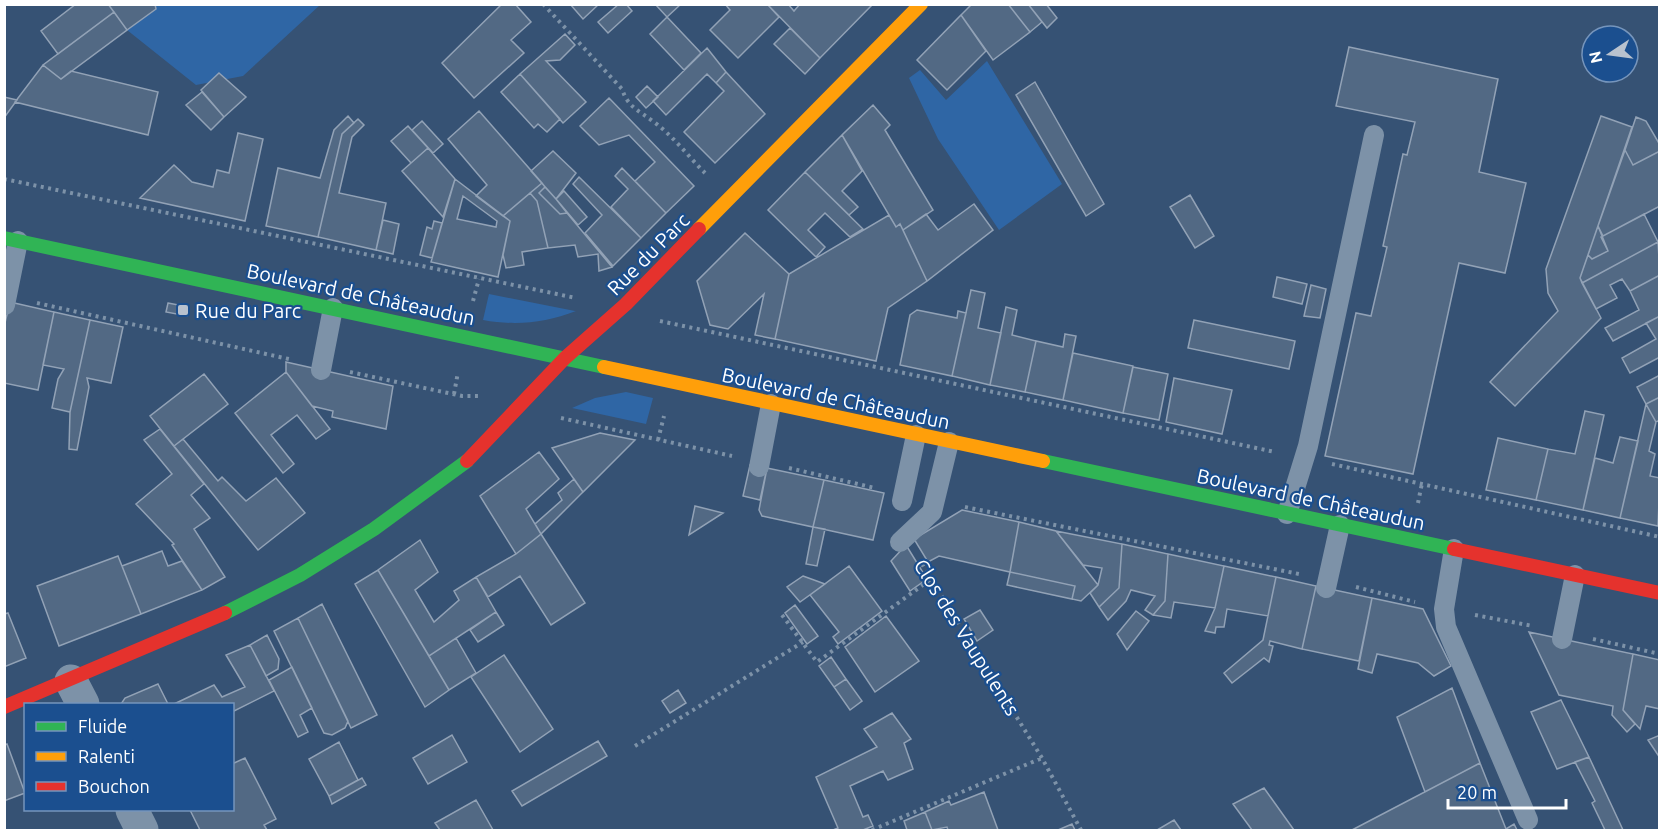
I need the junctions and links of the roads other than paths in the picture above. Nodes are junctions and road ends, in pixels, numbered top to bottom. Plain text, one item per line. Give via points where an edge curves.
1 (921, 4) edge
2 (1374, 135) dead end
3 (11, 239) edge
4 (6, 300) edge
5 (333, 309) junction
6 (565, 358) junction
7 (321, 368) road end
8 (771, 404) junction
9 (916, 435) junction
10 (949, 442) junction
11 (759, 466) dead end
12 (902, 501) dead end
13 (1287, 514) junction
14 (1340, 525) junction
15 (902, 540) road end
16 (1454, 549) junction
17 (1575, 575) junction
18 (1327, 584) road end
19 (1659, 593) edge
20 (1562, 639) dead end
21 (77, 693) edge
22 (24, 703) edge
23 (25, 703) edge
24 (4, 707) edge
25 (132, 811) edge
26 (1528, 820) dead end
27 (142, 831) edge

1 - 6 main road, Rue du Parc via 626,304
2 - 13 lane via 1304,458
3 - 4 lane
3 - 5 main road, Boulevard de Châteaudun
5 - 6 main road, Boulevard de Châteaudun
5 - 7 lane
6 - 8 main road, Boulevard de Châteaudun
6 - 21 main road, Rue du Parc via 462,467 374,530 300,575
8 - 9 main road, Boulevard de Châteaudun
8 - 11 lane
9 - 10 main road, Boulevard de Châteaudun
9 - 12 lane
10 - 13 main road, Boulevard de Châteaudun
10 - 15 lane, Clos des Vaupulents via 932,512
13 - 14 main road, Boulevard de Châteaudun
14 - 16 main road, Boulevard de Châteaudun
14 - 18 lane
16 - 17 main road, Boulevard de Châteaudun
16 - 26 lane via 1444,609 1446,627
17 - 19 main road, Boulevard de Châteaudun
17 - 20 lane
21 - 23 main road, Rue du Parc
22 - 24 main road, Rue du Parc
25 - 27 street

